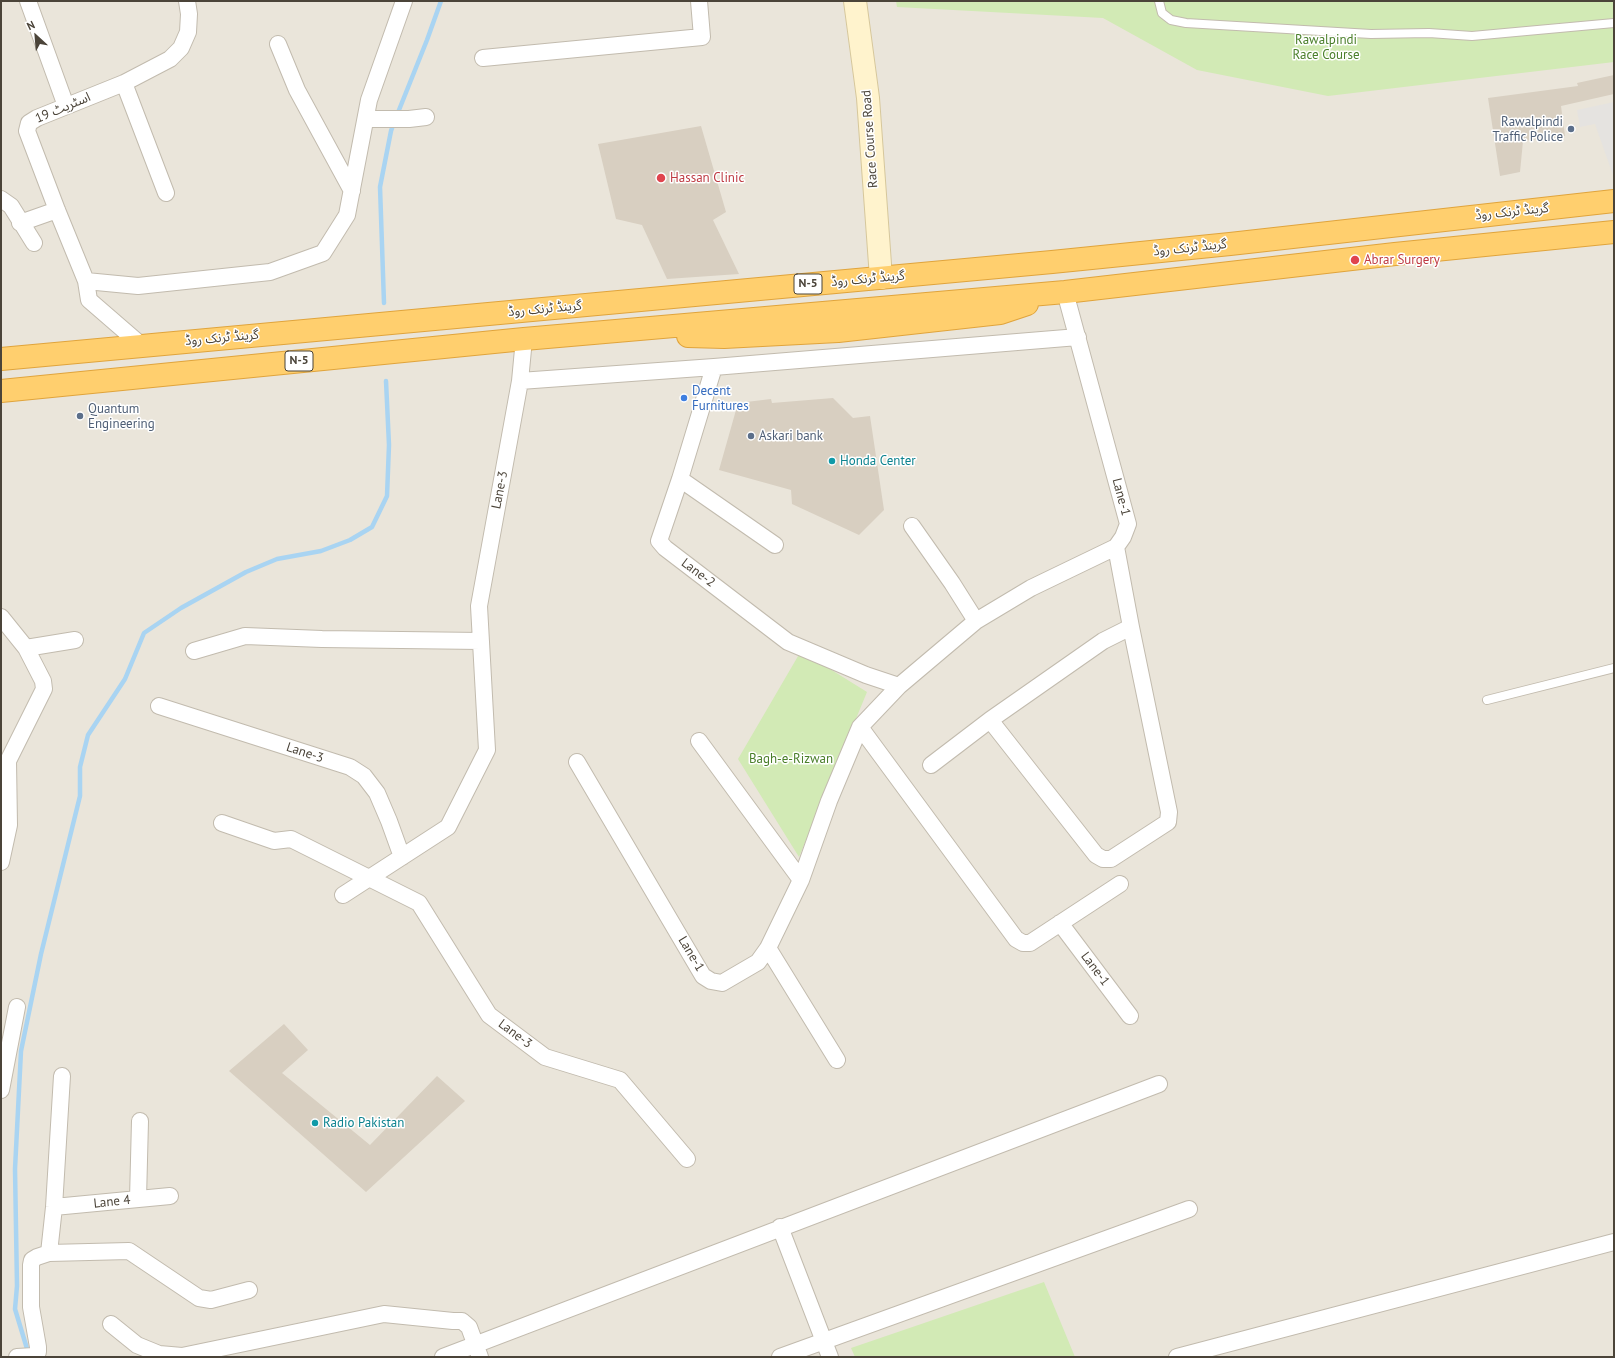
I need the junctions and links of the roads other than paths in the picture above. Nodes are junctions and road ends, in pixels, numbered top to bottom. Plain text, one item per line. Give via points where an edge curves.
1 (28, 1) edge
2 (187, 1) edge
3 (404, 1) edge
4 (699, 1) edge
5 (854, 1) edge
6 (1159, 1) edge
7 (1614, 23) edge
8 (278, 44) dead end
9 (483, 58) dead end
10 (124, 83) junction
11 (66, 106) junction
12 (426, 118) dead end
13 (366, 119) junction
14 (352, 192) junction
15 (166, 193) dead end
16 (1, 199) edge
17 (1614, 201) edge
18 (57, 210) junction
19 (20, 223) junction
20 (1614, 232) edge
21 (34, 244) dead end
22 (881, 278) junction
23 (86, 281) junction
24 (1065, 292) junction
25 (884, 307) junction
26 (597, 333) junction
27 (1078, 337) junction
28 (524, 339) junction
29 (141, 345) junction
30 (1, 359) edge
31 (714, 368) junction
32 (520, 381) junction
33 (1, 391) edge
34 (680, 479) junction
35 (912, 526) dead end
36 (775, 545) dead end
37 (1116, 547) junction
38 (1, 617) edge
39 (976, 621) junction
40 (1131, 627) junction
41 (75, 640) dead end
42 (481, 641) junction
43 (26, 648) junction
44 (194, 651) dead end
45 (1614, 668) edge
46 (899, 686) junction
47 (1487, 700) dead end
48 (159, 706) dead end
49 (990, 720) junction
50 (860, 727) junction
51 (699, 741) dead end
52 (577, 762) dead end
53 (931, 764) dead end
54 (222, 823) dead end
55 (2, 846) edge
56 (402, 857) junction
57 (1, 862) edge
58 (369, 877) junction
59 (801, 880) junction
60 (1120, 884) dead end
61 (343, 895) dead end
62 (1060, 923) junction
63 (768, 948) junction
64 (17, 1007) dead end
65 (1130, 1016) dead end
66 (837, 1060) dead end
67 (62, 1076) dead end
68 (1159, 1084) dead end
69 (1, 1090) edge
70 (140, 1121) dead end
71 (686, 1159) dead end
72 (170, 1196) dead end
73 (138, 1199) junction
74 (54, 1207) junction
75 (1189, 1209) dead end
76 (780, 1227) junction
77 (1614, 1242) edge
78 (49, 1254) junction
79 (250, 1290) dead end
80 (112, 1324) dead end
81 (824, 1341) junction
82 (478, 1351) edge
83 (1211, 1353) edge
84 (17, 1357) edge
85 (443, 1357) edge
86 (780, 1357) edge
87 (830, 1357) edge
88 (1177, 1357) edge

1 - 11 street
2 - 10 street, اسٹریٹ 19 via 188,32 181,48 170,59
3 - 13 street via 369,100
4 - 9 street via 702,37
5 - 22 street, Race Course Road via 868,98
6 - 7 lane via 1162,13 1171,20 1186,23 1363,34 1429,33 1472,36
8 - 14 street via 297,90
10 - 11 street, اسٹریٹ 19
10 - 15 street
11 - 18 street, اسٹریٹ 19 via 29,123 27,131
12 - 13 street
13 - 14 street
14 - 23 street via 347,215 323,253 270,272 138,286
16 - 19 street via 10,206
17 - 22 highway, گرینڈ ٹرنک روڈ / N-5 via 1230,244
18 - 19 street
18 - 23 street, اسٹریٹ 19
19 - 21 street
20 - 24 highway, N-5
22 - 25 highway
22 - 29 highway, گرینڈ ٹرنک روڈ / N-5
23 - 29 street, اسٹریٹ 19 via 89,300
24 - 25 highway, N-5
24 - 26 highway, N-5 via 1000,313 838,331 724,337
24 - 27 street, Lane-1
25 - 26 highway, N-5
26 - 28 highway, N-5
27 - 31 street
27 - 37 street, Lane-1 via 1128,524
28 - 32 street, Lane-3
28 - 33 highway, N-5
29 - 30 highway, گرینڈ ٹرنک روڈ / N-5
31 - 32 street
31 - 34 street, Lane-2
32 - 42 street, Lane-3 via 479,606
34 - 36 street
34 - 46 street, Lane-2 via 658,541 665,548 788,642
35 - 39 street
37 - 39 street, Lane-1 via 1031,588
37 - 40 street
38 - 43 street
39 - 46 street, Lane-1
40 - 49 street via 1103,641
40 - 49 street via 1169,812 1168,822 1159,829 1111,859 1103,859 1096,855
41 - 43 street
42 - 44 street via 245,636
42 - 56 street, Lane-3 via 487,750 448,827
43 - 55 street via 43,681 44,689 8,761 9,825
45 - 47 lane
46 - 50 street, Lane-1
48 - 56 street, Lane-3 via 350,767 364,776 377,793
49 - 53 street
50 - 59 street, Lane-1 via 829,801
50 - 62 street via 1016,939 1022,943 1030,943
51 - 59 street
52 - 63 street, Lane-1 via 703,976 711,981 722,982 758,962
54 - 58 street via 274,841 291,839
55 - 57 street
56 - 58 street, Lane-3
58 - 61 street, Lane-3
58 - 71 street, Lane-3 via 420,904 489,1015 545,1057 620,1080
59 - 63 street, Lane-1
60 - 62 street
62 - 65 street, Lane-1
63 - 66 street
64 - 69 street
67 - 74 street
68 - 76 street
70 - 73 street
72 - 73 street, Lane 4
73 - 74 street, Lane 4
74 - 78 street
75 - 81 street
76 - 81 street
76 - 82 street
77 - 83 street
78 - 79 street via 129,1251 205,1300
78 - 84 street via 32,1260 31,1265 31,1306 38,1352 34,1356
80 - 82 street via 137,1345 159,1354 182,1356 384,1314 462,1320 469,1327
81 - 86 street
81 - 87 street
82 - 85 street
83 - 88 street

